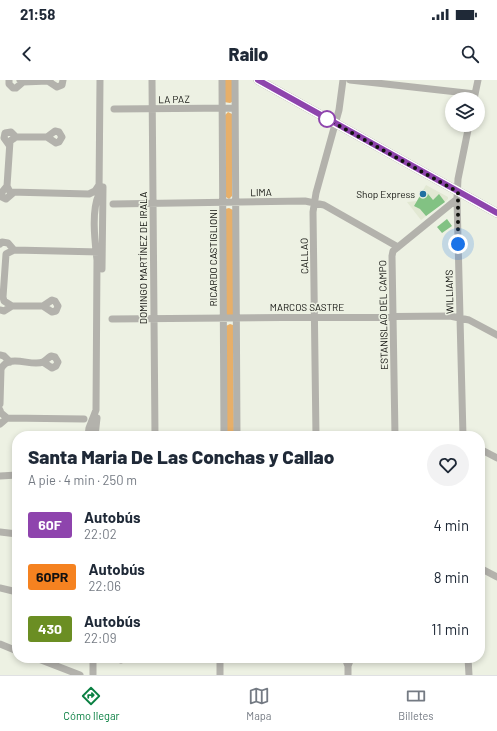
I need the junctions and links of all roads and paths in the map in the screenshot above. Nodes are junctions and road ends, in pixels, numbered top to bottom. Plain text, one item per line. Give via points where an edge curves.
1 (9, 80) edge
2 (63, 80) edge
3 (100, 80) edge
4 (105, 80) edge
5 (152, 80) edge
6 (222, 80) edge
7 (235, 80) edge
8 (258, 80) edge
9 (343, 80) edge
10 (350, 80) edge
11 (478, 80) edge
12 (21, 81) edge
13 (49, 81) edge
14 (475, 92) edge
15 (445, 93) edge
16 (222, 108) junction
17 (235, 108) junction
18 (114, 109) dead end
19 (152, 109) junction
20 (336, 124) junction
21 (468, 132) edge
22 (47, 137) dead end
23 (99, 185) junction
24 (89, 194) junction
25 (101, 194) junction
26 (457, 196) junction
27 (95, 202) junction
28 (236, 202) junction
29 (223, 203) junction
30 (315, 203) junction
31 (113, 204) dead end
32 (152, 204) junction
33 (497, 213) edge
34 (0, 244) edge
35 (398, 246) junction
36 (0, 250) edge
37 (14, 250) junction
38 (99, 252) junction
39 (5, 258) junction
40 (1, 298) edge
41 (12, 306) junction
42 (43, 306) dead end
43 (0, 310) edge
44 (393, 316) junction
45 (314, 317) junction
46 (223, 318) junction
47 (237, 318) junction
48 (460, 318) junction
49 (153, 319) junction
50 (112, 320) dead end
51 (497, 335) edge
52 (0, 355) edge
53 (10, 362) junction
54 (43, 362) dead end
55 (1, 368) edge
56 (0, 404) edge
57 (0, 410) edge
58 (96, 410) junction
59 (7, 418) junction
60 (84, 419) junction
61 (0, 424) edge
62 (89, 428) junction
63 (89, 431) edge
64 (95, 431) edge
65 (155, 431) edge
66 (224, 431) edge
67 (238, 431) edge
68 (316, 431) edge
69 (395, 431) edge
70 (463, 431) edge
71 (485, 452) edge
72 (497, 458) edge
73 (2, 473) edge
74 (12, 474) edge
75 (0, 533) edge
76 (12, 534) edge
77 (485, 571) edge
78 (497, 577) edge
79 (0, 588) edge
80 (12, 591) edge
81 (0, 644) edge
82 (12, 649) edge
83 (49, 663) edge
84 (89, 663) edge
85 (93, 663) edge
86 (220, 663) edge
87 (347, 663) edge
88 (349, 663) edge
89 (468, 663) edge
90 (348, 666) junction
91 (90, 674) edge
92 (80, 675) edge
93 (220, 675) edge
94 (348, 675) edge
95 (469, 675) edge

1 - 12 street via 13,88
2 - 13 street via 62,85 57,87
3 - 23 street
4 - 25 street
5 - 19 street, DOMINGO MARTÍNEZ DE IRALA
6 - 16 street, RICARDO CASTIGLIONI
7 - 17 street
8 - 20 main road
9 - 20 street, CALLAO
10 - 15 street
11 - 14 street
12 - 13 street
16 - 17 street, LA PAZ
16 - 19 street, LA PAZ
16 - 29 street, RICARDO CASTIGLIONI
17 - 28 street
18 - 19 street, LA PAZ
19 - 32 street, DOMINGO MARTÍNEZ DE IRALA
20 - 26 main road
20 - 30 street, CALLAO
21 - 26 street, WILLIAMS
22 - 24 street via 16,137 10,141 7,186 2,196 6,199 13,193
23 - 24 street
23 - 25 street
24 - 27 street
25 - 27 street
25 - 38 street
26 - 33 main road
26 - 35 street
26 - 48 street, WILLIAMS
27 - 38 street
28 - 29 street, LIMA
28 - 30 street, LIMA
28 - 47 street
29 - 32 street, LIMA
29 - 46 street, RICARDO CASTIGLIONI
30 - 35 street, LIMA via 324,205
30 - 45 street, CALLAO
31 - 32 street, LIMA
32 - 49 street, DOMINGO MARTÍNEZ DE IRALA
34 - 37 street via 8,243
35 - 44 street, ESTANISLAO DEL CAMPO via 392,256
36 - 39 street
37 - 38 street
37 - 39 street via 6,254
38 - 58 street
38 - 64 street via 101,408
39 - 40 street
40 - 41 street
41 - 42 street
41 - 43 street via 4,311
44 - 45 street, MARCOS SASTRE
44 - 48 street, MARCOS SASTRE
44 - 69 street, ESTANISLAO DEL CAMPO
45 - 47 street, MARCOS SASTRE
45 - 68 street, CALLAO
46 - 47 street, MARCOS SASTRE
46 - 49 street, MARCOS SASTRE
46 - 66 street, RICARDO CASTIGLIONI
47 - 67 street
48 - 51 street, MARCOS SASTRE
48 - 70 street, WILLIAMS
49 - 50 street, MARCOS SASTRE
49 - 65 street, DOMINGO MARTÍNEZ DE IRALA
52 - 53 street
53 - 54 street
53 - 55 street
55 - 56 street
57 - 59 street
58 - 60 street
58 - 62 street
59 - 60 street
59 - 61 street
60 - 62 street
62 - 63 street
71 - 72 street
73 - 74 street
75 - 76 street
77 - 78 street
79 - 80 street
81 - 82 street
83 - 92 street
84 - 91 street
85 - 91 street
86 - 93 street
87 - 90 street
88 - 90 street
89 - 95 street
90 - 94 street

